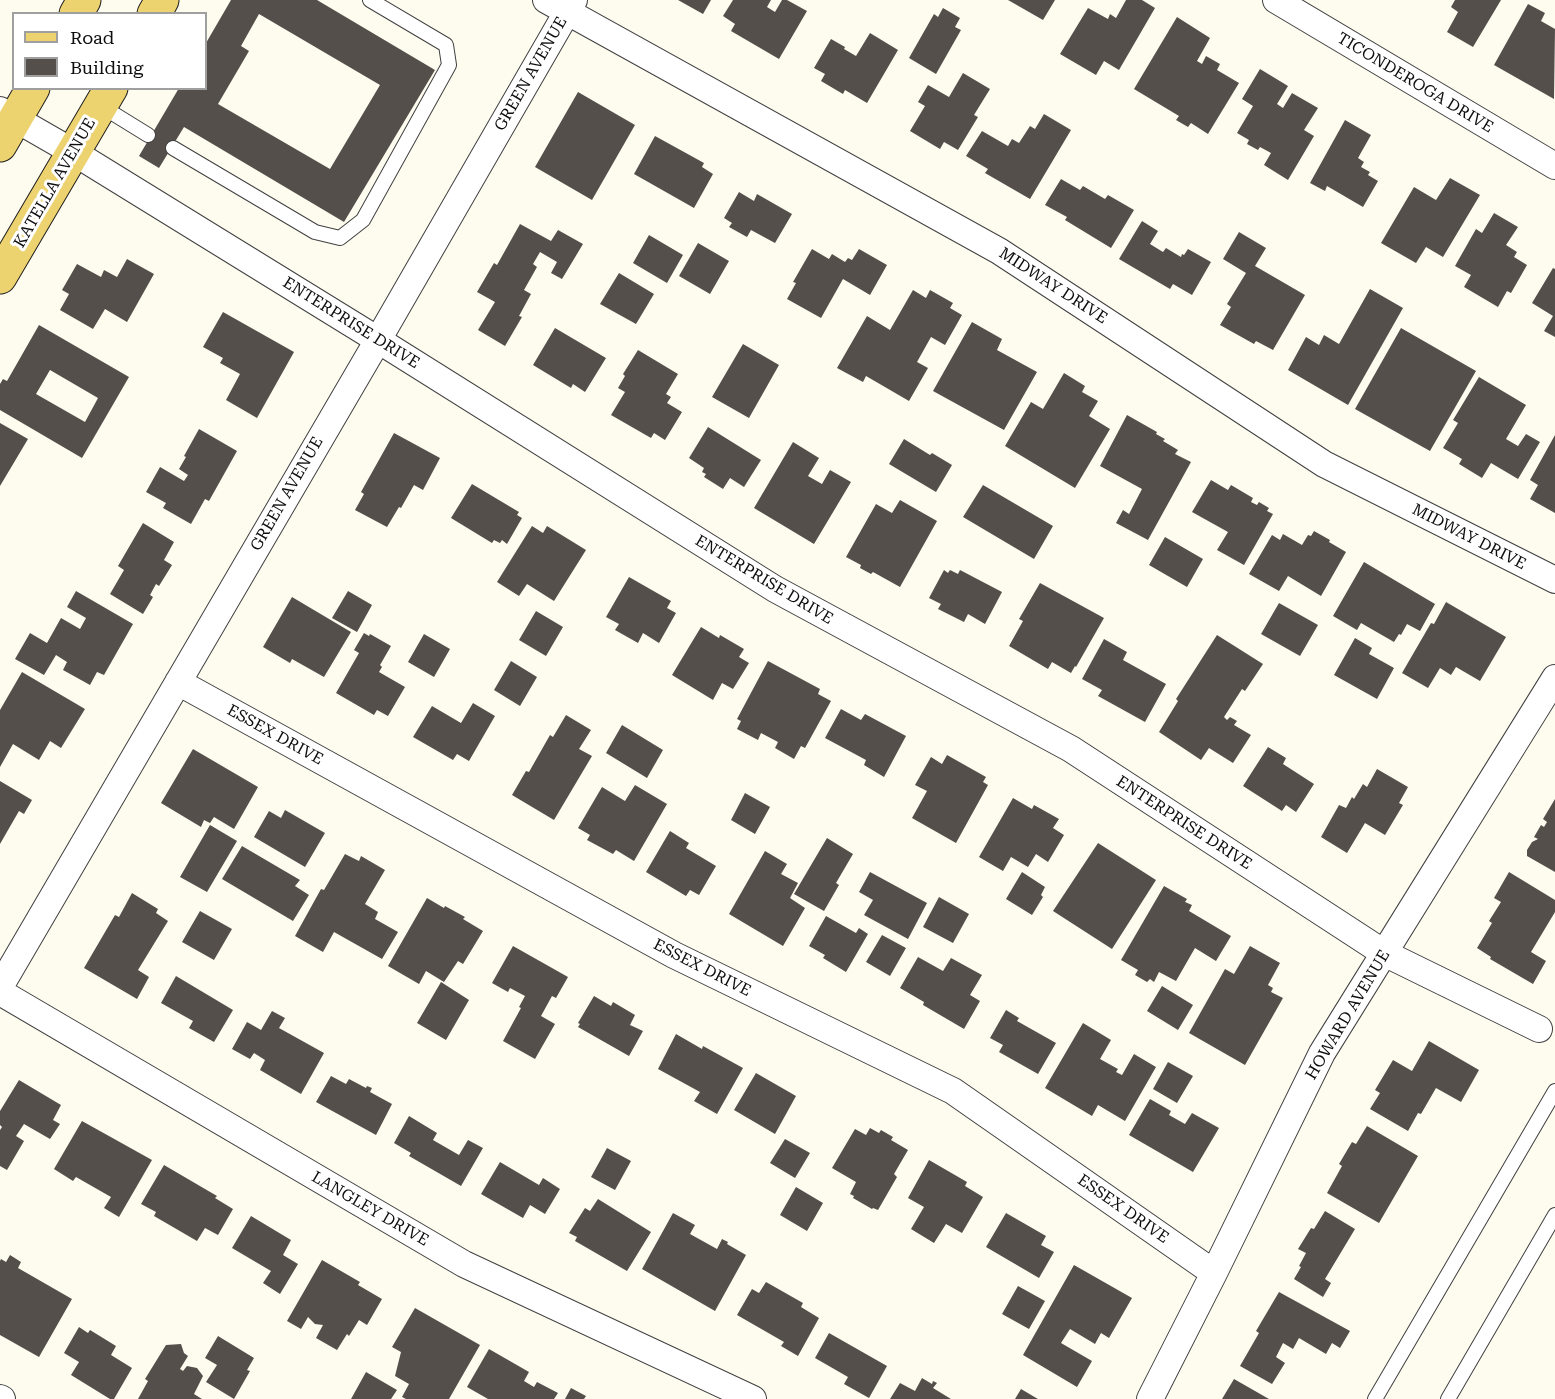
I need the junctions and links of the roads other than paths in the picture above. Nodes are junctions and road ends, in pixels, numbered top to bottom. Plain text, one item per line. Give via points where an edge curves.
1 (370, 0) edge
2 (1276, 0) edge
3 (562, 4) edge
4 (31, 90) edge
5 (106, 97) edge
6 (5, 125) edge
7 (148, 135) dead end
8 (173, 148) dead end
9 (73, 152) junction
10 (1555, 166) edge
11 (0, 277) edge
12 (378, 340) junction
13 (1555, 580) edge
14 (1555, 678) edge
15 (177, 682) junction
16 (1384, 953) junction
17 (0, 987) edge
18 (0, 992) edge
19 (1539, 1029) dead end
20 (1555, 1091) edge
21 (1555, 1215) edge
22 (1215, 1273) junction
23 (753, 1399) edge
24 (1150, 1399) edge
25 (1375, 1399) edge
26 (1448, 1399) edge

1 - 8 lane via 446,45 449,65 363,220 340,238 315,232
2 - 10 street, TICONDEROGA DRIVE
3 - 12 street, GREEN AVENUE
3 - 13 street, MIDWAY DRIVE via 999,251 1324,464
4 - 6 main road
5 - 7 lane
5 - 9 main road, KATELLA AVENUE
6 - 9 street, ENTERPRISE DRIVE
9 - 11 main road, KATELLA AVENUE
9 - 12 street, ENTERPRISE DRIVE
12 - 15 street, GREEN AVENUE
12 - 16 street, ENTERPRISE DRIVE via 775,590 1071,749
14 - 16 street, HOWARD AVENUE
15 - 17 street, GREEN AVENUE
15 - 22 street, ESSEX DRIVE via 674,955 953,1091
16 - 19 street, ENTERPRISE DRIVE
16 - 22 street, HOWARD AVENUE via 1322,1053
18 - 23 street, LANGLEY DRIVE via 464,1264
20 - 25 lane
21 - 26 lane
22 - 24 street, HOWARD AVENUE

